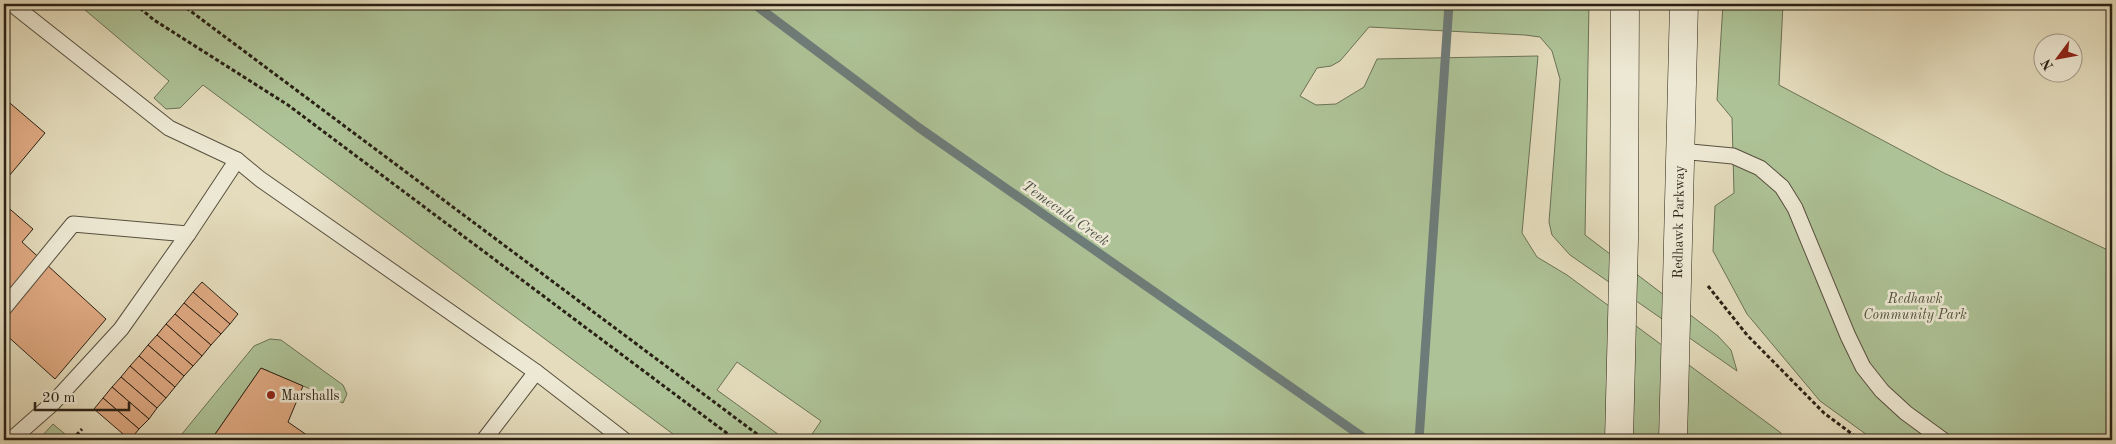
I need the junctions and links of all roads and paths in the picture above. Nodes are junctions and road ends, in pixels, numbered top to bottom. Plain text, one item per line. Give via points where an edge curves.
1 (12, 4) edge
2 (135, 4) edge
3 (182, 4) edge
4 (1626, 4) edge
5 (1684, 4) edge
6 (1680, 151) junction
7 (237, 160) junction
8 (188, 234) junction
9 (1705, 282) dead end
10 (4, 308) edge
11 (536, 372) junction
12 (82, 430) dead end
13 (12, 440) edge
14 (72, 440) edge
15 (484, 440) edge
16 (624, 440) edge
17 (736, 440) edge
18 (765, 440) edge
19 (1619, 440) edge
20 (1673, 440) edge
21 (1860, 440) edge
22 (1944, 440) edge

1 - 7 lane via 169,128
2 - 17 path via 154,20 288,105
3 - 18 path
4 - 19 main road
5 - 6 main road, Redhawk Parkway
6 - 20 main road, Redhawk Parkway
6 - 22 lane via 1734,156 1760,168 1782,187 1795,208 1863,367 1882,391 1906,413
7 - 8 lane
7 - 11 lane
8 - 10 lane via 73,224
8 - 13 lane via 118,332 53,404
9 - 21 path via 1747,335 1824,413
11 - 15 lane
11 - 16 lane
12 - 14 path

